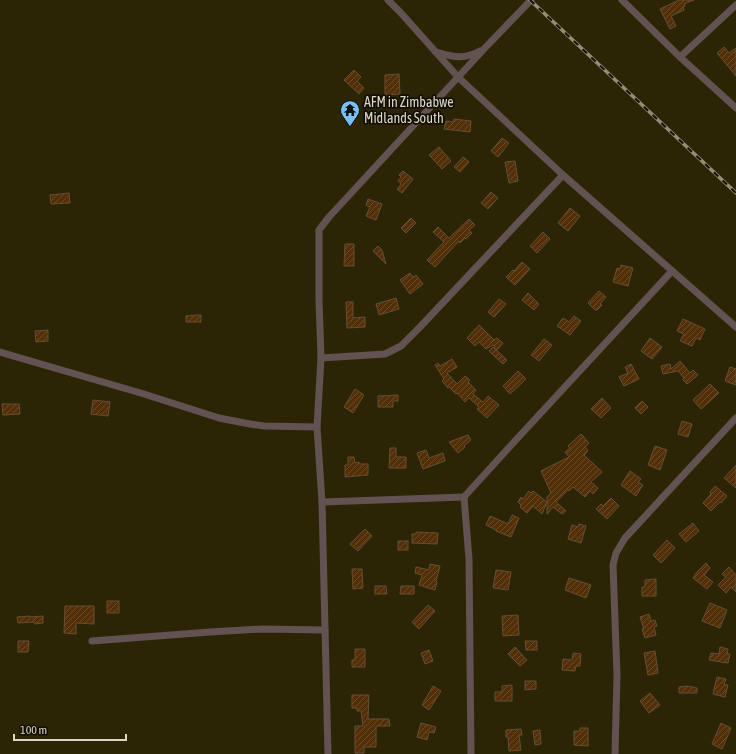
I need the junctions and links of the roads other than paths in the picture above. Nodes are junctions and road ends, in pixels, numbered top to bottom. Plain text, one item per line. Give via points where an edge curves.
1 (388, 0) edge
2 (531, 0) edge
3 (622, 0) edge
4 (736, 5) edge
5 (484, 49) junction
6 (436, 52) junction
7 (680, 57) junction
8 (458, 77) junction
9 (736, 108) edge
10 (563, 175) junction
11 (672, 271) junction
12 (736, 327) edge
13 (0, 352) edge
14 (321, 358) junction
15 (736, 418) edge
16 (317, 427) junction
17 (464, 497) junction
18 (322, 502) junction
19 (325, 630) junction
20 (92, 641) dead end
21 (328, 754) edge
22 (471, 754) edge
23 (615, 754) edge

1 - 6 street
2 - 5 street
3 - 7 street
4 - 7 street
5 - 6 street via 460,57
5 - 8 street
6 - 8 street
7 - 9 street
8 - 10 street
8 - 14 street via 319,230
10 - 11 street
10 - 14 street via 401,346 385,354
11 - 12 street
11 - 17 street
13 - 16 street via 219,418 257,425
14 - 16 street
15 - 23 street via 625,538 616,553 613,565
16 - 18 street
17 - 18 street
17 - 22 street via 469,560
18 - 19 street
19 - 20 street via 262,629
19 - 21 street

